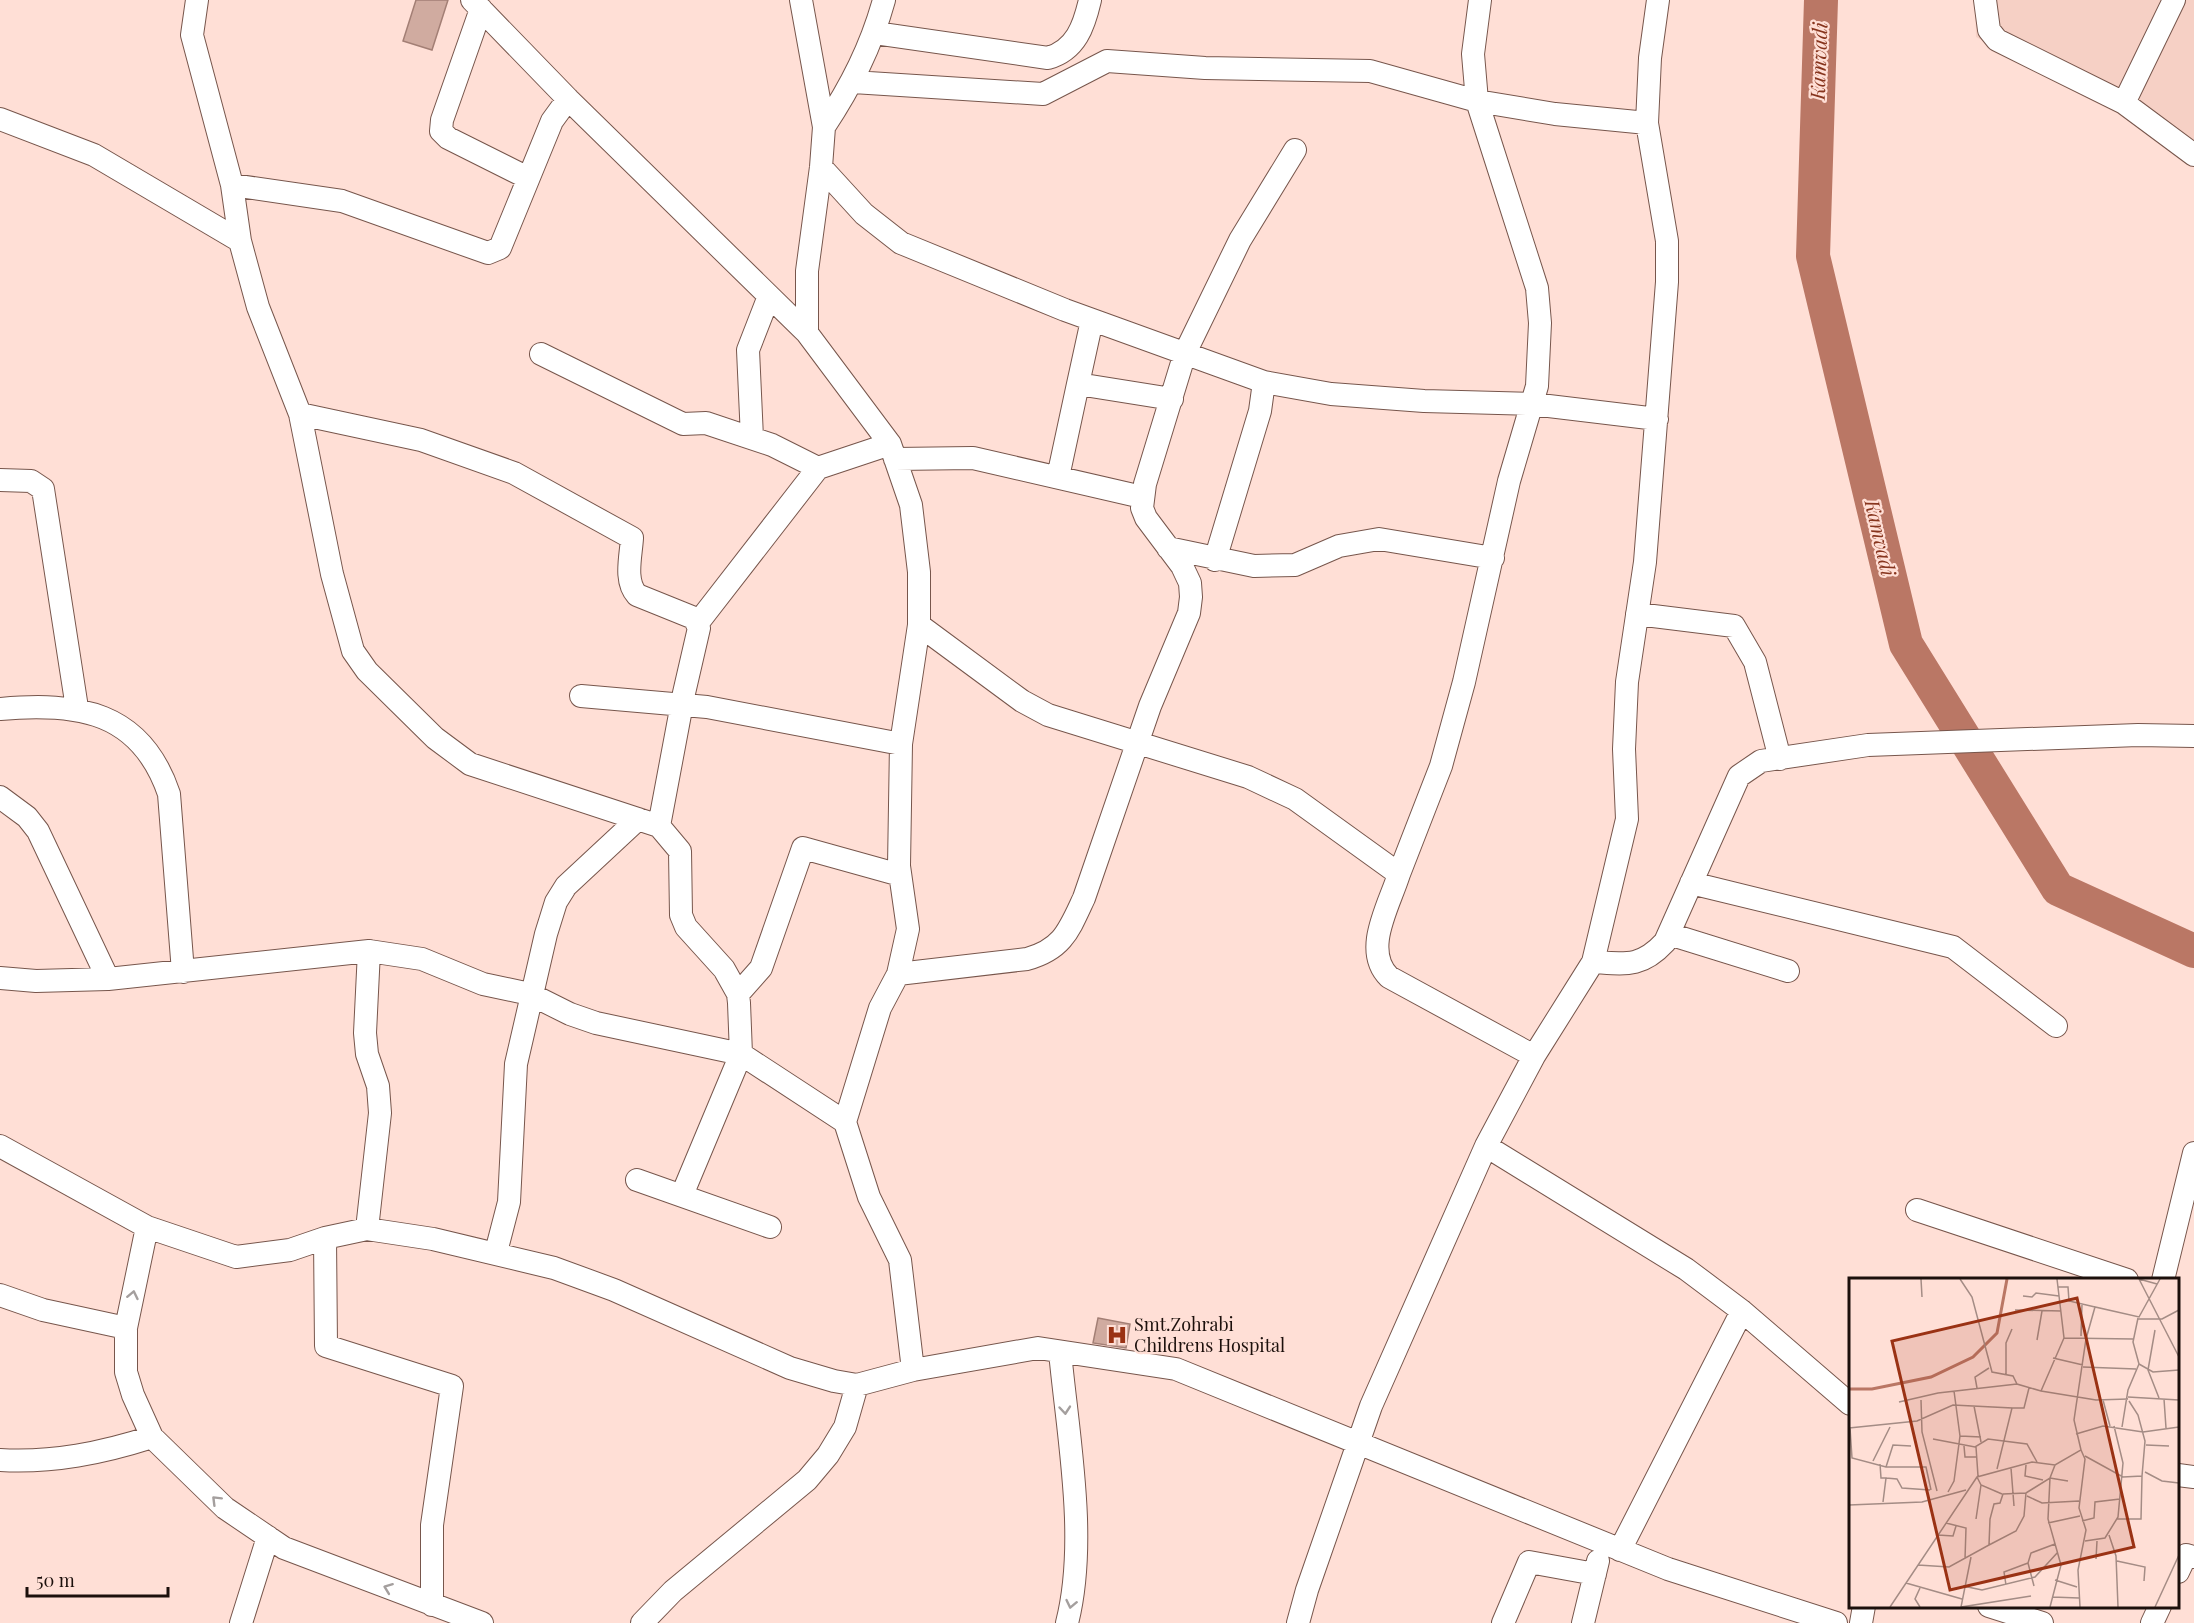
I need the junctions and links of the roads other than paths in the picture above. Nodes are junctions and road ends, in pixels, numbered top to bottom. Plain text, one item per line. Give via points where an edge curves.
1 (197, 0) edge
2 (801, 0) edge
3 (884, 0) edge
4 (1090, 0) edge
5 (1480, 0) edge
6 (1658, 0) edge
7 (1985, 0) edge
8 (2174, 0) edge
9 (476, 4) edge
10 (875, 33) junction
11 (853, 82) junction
12 (568, 99) junction
13 (1477, 101) junction
14 (2124, 103) junction
15 (1647, 123) junction
16 (3, 125) edge
17 (824, 127) junction
18 (1295, 150) dead end
19 (2194, 155) edge
20 (821, 167) junction
21 (528, 178) junction
22 (232, 185) junction
23 (240, 241) junction
24 (769, 296) junction
25 (1092, 320) junction
26 (807, 333) junction
27 (1185, 353) junction
28 (541, 354) dead end
29 (1264, 382) junction
30 (1078, 384) junction
31 (1172, 399) junction
32 (1532, 404) junction
33 (300, 414) junction
34 (1657, 419) junction
35 (752, 438) junction
36 (892, 452) junction
37 (818, 468) junction
38 (1058, 477) junction
39 (0, 480) edge
40 (1143, 497) junction
41 (1168, 548) junction
42 (1492, 558) junction
43 (1215, 560) junction
44 (1637, 614) junction
45 (697, 624) junction
46 (919, 625) junction
47 (581, 696) dead end
48 (681, 706) junction
49 (77, 708) junction
50 (0, 709) edge
51 (2194, 736) edge
52 (901, 744) junction
53 (1138, 745) junction
54 (1780, 759) junction
55 (0, 797) edge
56 (638, 819) junction
57 (659, 826) junction
58 (1400, 874) junction
59 (900, 875) junction
60 (1691, 883) junction
61 (1669, 934) junction
62 (369, 951) junction
63 (1593, 962) junction
64 (1788, 971) dead end
65 (183, 972) junction
66 (898, 974) junction
67 (0, 978) edge
68 (108, 979) junction
69 (530, 994) junction
70 (738, 994) junction
71 (2056, 1026) dead end
72 (741, 1054) junction
73 (1534, 1056) junction
74 (845, 1122) junction
75 (0, 1146) edge
76 (1486, 1146) junction
77 (2194, 1153) edge
78 (637, 1180) dead end
79 (682, 1195) junction
80 (1917, 1210) dead end
81 (147, 1227) junction
82 (770, 1227) dead end
83 (367, 1229) junction
84 (325, 1238) junction
85 (496, 1252) junction
86 (2121, 1278) edge
87 (2163, 1278) edge
88 (0, 1295) edge
89 (1742, 1311) junction
90 (126, 1328) junction
91 (1060, 1352) junction
92 (913, 1370) junction
93 (857, 1385) junction
94 (1849, 1402) edge
95 (152, 1437) junction
96 (1358, 1444) junction
97 (0, 1460) edge
98 (2179, 1475) edge
99 (2194, 1477) edge
100 (268, 1538) junction
101 (1611, 1546) junction
102 (2194, 1557) edge
103 (2179, 1570) edge
104 (1595, 1574) junction
105 (432, 1605) junction
106 (1864, 1608) edge
107 (1995, 1608) edge
108 (2159, 1608) edge
109 (240, 1623) edge
110 (482, 1623) edge
111 (642, 1623) edge
112 (1067, 1623) edge
113 (1298, 1623) edge
114 (1503, 1623) edge
115 (1583, 1623) edge
116 (1836, 1623) edge
117 (1862, 1623) edge
118 (2042, 1623) edge
119 (2152, 1623) edge

1 - 22 street via 192,36
2 - 17 street
3 - 10 street
4 - 10 street via 1077,39 1060,54 1048,58
5 - 13 street via 1473,54
6 - 15 street
7 - 14 street via 1989,30 1997,40
8 - 14 street
9 - 12 street
9 - 21 street via 441,130 448,138
10 - 11 street
11 - 13 street via 1043,94 1107,61 1205,68 1370,71
11 - 17 street
12 - 21 street via 552,121
12 - 24 street
13 - 15 street
13 - 32 street via 1537,288 1540,322 1537,386
14 - 19 street
15 - 34 street via 1667,241
16 - 23 street via 115,166
17 - 20 street
18 - 27 street via 1240,240
20 - 25 street via 864,214 901,243
20 - 26 street via 807,270
21 - 22 street via 500,248 488,254 342,201
22 - 23 street
23 - 33 street via 258,307
24 - 26 street
24 - 35 street via 748,350
25 - 27 street
25 - 30 street
26 - 36 street
27 - 29 street
27 - 31 street
28 - 35 street via 682,424 706,423
29 - 32 street via 1331,394
29 - 43 street via 1260,411
30 - 31 street
30 - 38 street
31 - 40 street
32 - 34 street
32 - 42 street
33 - 45 street via 421,440 514,473 632,538 631,588 637,595 688,614
33 - 56 street via 332,574 353,651 367,671 435,738 470,764
34 - 44 street
35 - 37 street
36 - 37 street
36 - 38 street via 973,458
36 - 46 street via 911,505 919,572
37 - 45 street
38 - 40 street
39 - 49 street via 31,481 43,489
40 - 41 street via 1146,519
41 - 43 street
41 - 53 street via 1190,583 1189,613
42 - 43 street via 1379,539 1339,546 1295,565 1254,566
42 - 58 street via 1440,766
44 - 54 street via 1734,626 1755,662
44 - 63 street via 1626,705 1627,819
45 - 48 street via 698,641
46 - 52 street
46 - 53 street via 1048,716
47 - 48 street
48 - 52 street via 738,712
48 - 57 street
49 - 50 street
49 - 65 street via 118,726 148,750 161,769 169,794
51 - 54 street via 1868,745
52 - 59 street
53 - 58 street via 1248,777 1295,799
53 - 66 street via 1084,898 1058,945 1048,953 1027,958
54 - 60 street via 1761,761 1739,776
55 - 68 street via 27,817 38,831
56 - 57 street
56 - 69 street via 561,894
57 - 70 street via 680,851 679,901 686,927 724,969
58 - 73 street via 1377,943 1380,969
59 - 66 street via 908,929
59 - 70 street via 803,848 761,968
60 - 61 street
60 - 71 street via 1953,947
61 - 63 street via 1654,954 1634,965
61 - 64 street
62 - 65 street
62 - 69 street via 422,959 483,984
62 - 83 street via 365,1033 367,1054 378,1086 380,1113
63 - 73 street
65 - 68 street
66 - 74 street via 880,1008
67 - 68 street
69 - 72 street via 596,1023
69 - 85 street via 513,1091 509,1202
70 - 72 street
72 - 74 street
72 - 79 street
73 - 76 street
74 - 92 street via 869,1197 900,1260
75 - 81 street
76 - 89 street via 1686,1269
76 - 96 street via 1371,1406
77 - 87 street
78 - 79 street
79 - 82 street
80 - 86 street
81 - 84 street via 236,1257 290,1250
90 -> 81 street
83 - 84 street
83 - 85 street
84 - 105 street via 326,1346 452,1386 432,1526
85 - 93 street via 614,1290 790,1368
88 - 90 street via 43,1310
89 - 94 street
89 - 101 street
90 - 95 street via 126,1372
91 - 92 street via 1038,1348
91 - 96 street via 1176,1369
91 -> 112 street via 1076,1554
92 - 93 street
93 - 111 street via 845,1427 807,1480 673,1591
95 - 97 street via 61,1460
100 -> 95 street via 225,1508
96 - 101 street
96 - 113 street
98 - 99 street
105 -> 100 street via 284,1548
100 - 109 street
101 - 104 street
101 - 116 street via 1668,1569
102 - 103 street via 2186,1555
104 - 114 street via 1529,1562
104 - 115 street
105 - 110 street
106 - 117 street
107 - 118 street
108 - 119 street

